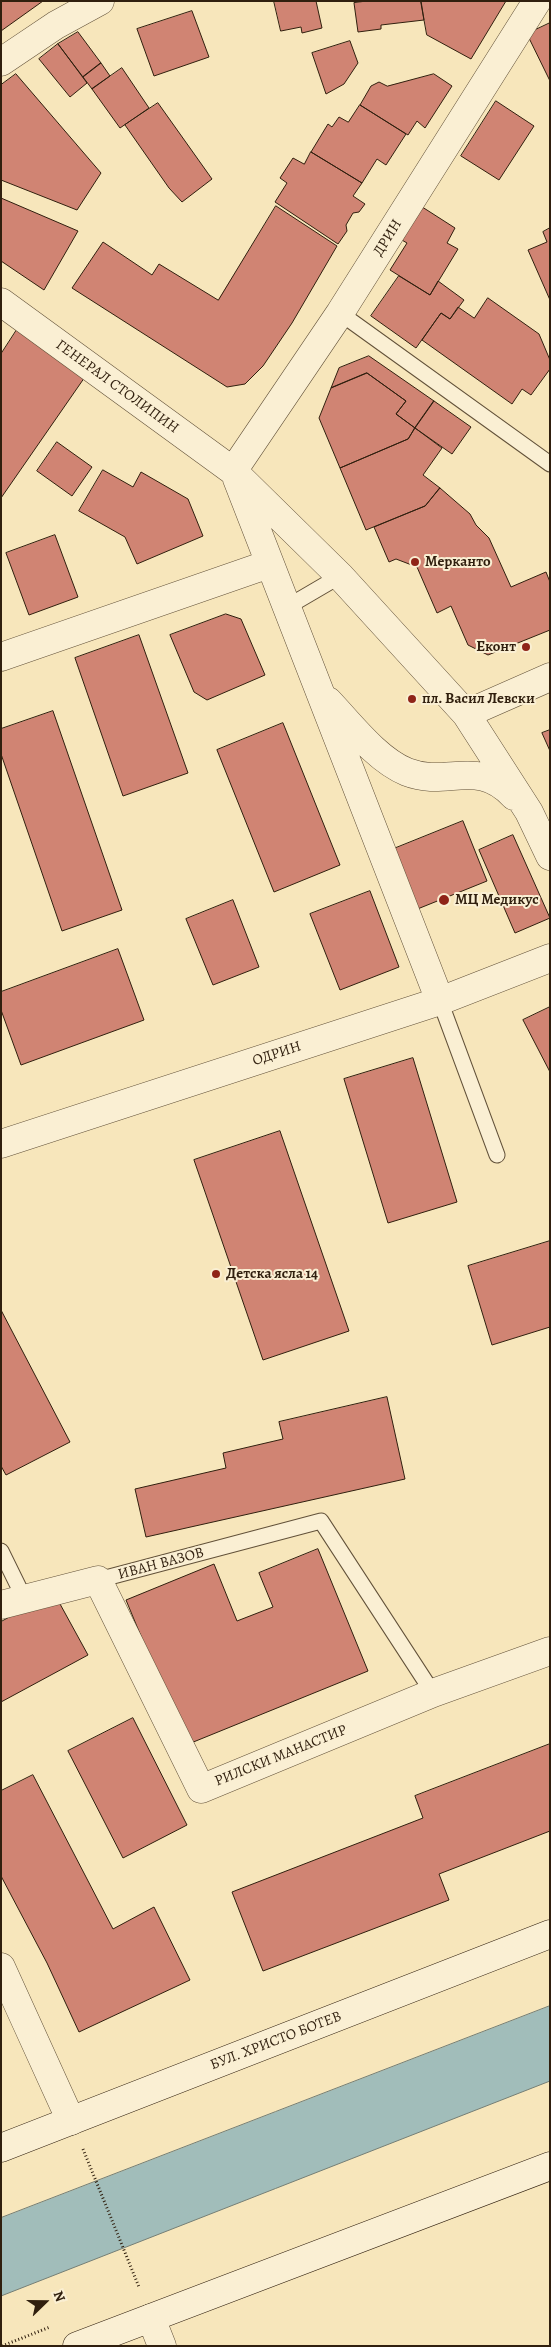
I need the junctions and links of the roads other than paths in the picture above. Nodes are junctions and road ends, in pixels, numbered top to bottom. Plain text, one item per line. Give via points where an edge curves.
1 (100, 1) edge
2 (538, 1) edge
3 (1, 62) edge
4 (1, 302) edge
5 (340, 314) junction
6 (550, 464) edge
7 (233, 471) junction
8 (270, 564) junction
9 (340, 576) junction
10 (286, 607) junction
11 (1, 657) edge
12 (550, 677) edge
13 (320, 694) junction
14 (466, 714) junction
15 (529, 812) junction
16 (550, 856) edge
17 (550, 958) edge
18 (440, 1001) junction
19 (1, 1144) edge
20 (497, 1155) dead end
21 (1, 1551) edge
22 (98, 1580) junction
23 (13, 1603) edge
24 (550, 1651) edge
25 (433, 1694) junction
26 (550, 1934) edge
27 (2, 1971) edge
28 (71, 2121) junction
29 (1, 2148) edge
30 (550, 2166) edge
31 (151, 2318) junction
32 (77, 2346) edge
33 (162, 2346) edge

1 - 3 street via 56,25
2 - 5 street, ДРИН
4 - 7 street, ГЕНЕРАЛ СТОЛИПИН
5 - 6 lane
5 - 7 street, ДРИН
7 - 8 street
7 - 9 street, ГЕНЕРАЛ СТОЛИПИН
8 - 10 street
8 - 11 street
9 - 10 lane
9 - 14 street, ГЕНЕРАЛ СТОЛИПИН
10 - 13 street
12 - 14 street
13 - 15 street via 388,763 427,777 490,777 513,794
13 - 18 street
14 - 15 street, ГЕНЕРАЛ СТОЛИПИН
15 - 16 street
17 - 18 street, ОДРИН
18 - 19 street, ОДРИН
18 - 20 lane
21 - 23 lane
22 - 23 street, ИВАН ВАЗОВ
22 - 25 lane, ИВАН ВАЗОВ via 321,1521
22 - 25 street, РИЛСКИ МАНАСТИР via 201,1789
24 - 25 street, РИЛСКИ МАНАСТИР
26 - 28 street, БУЛ. ХРИСТО БОТЕВ
27 - 28 street
28 - 29 street, БУЛ. ХРИСТО БОТЕВ
30 - 31 street
31 - 32 street
31 - 33 street

